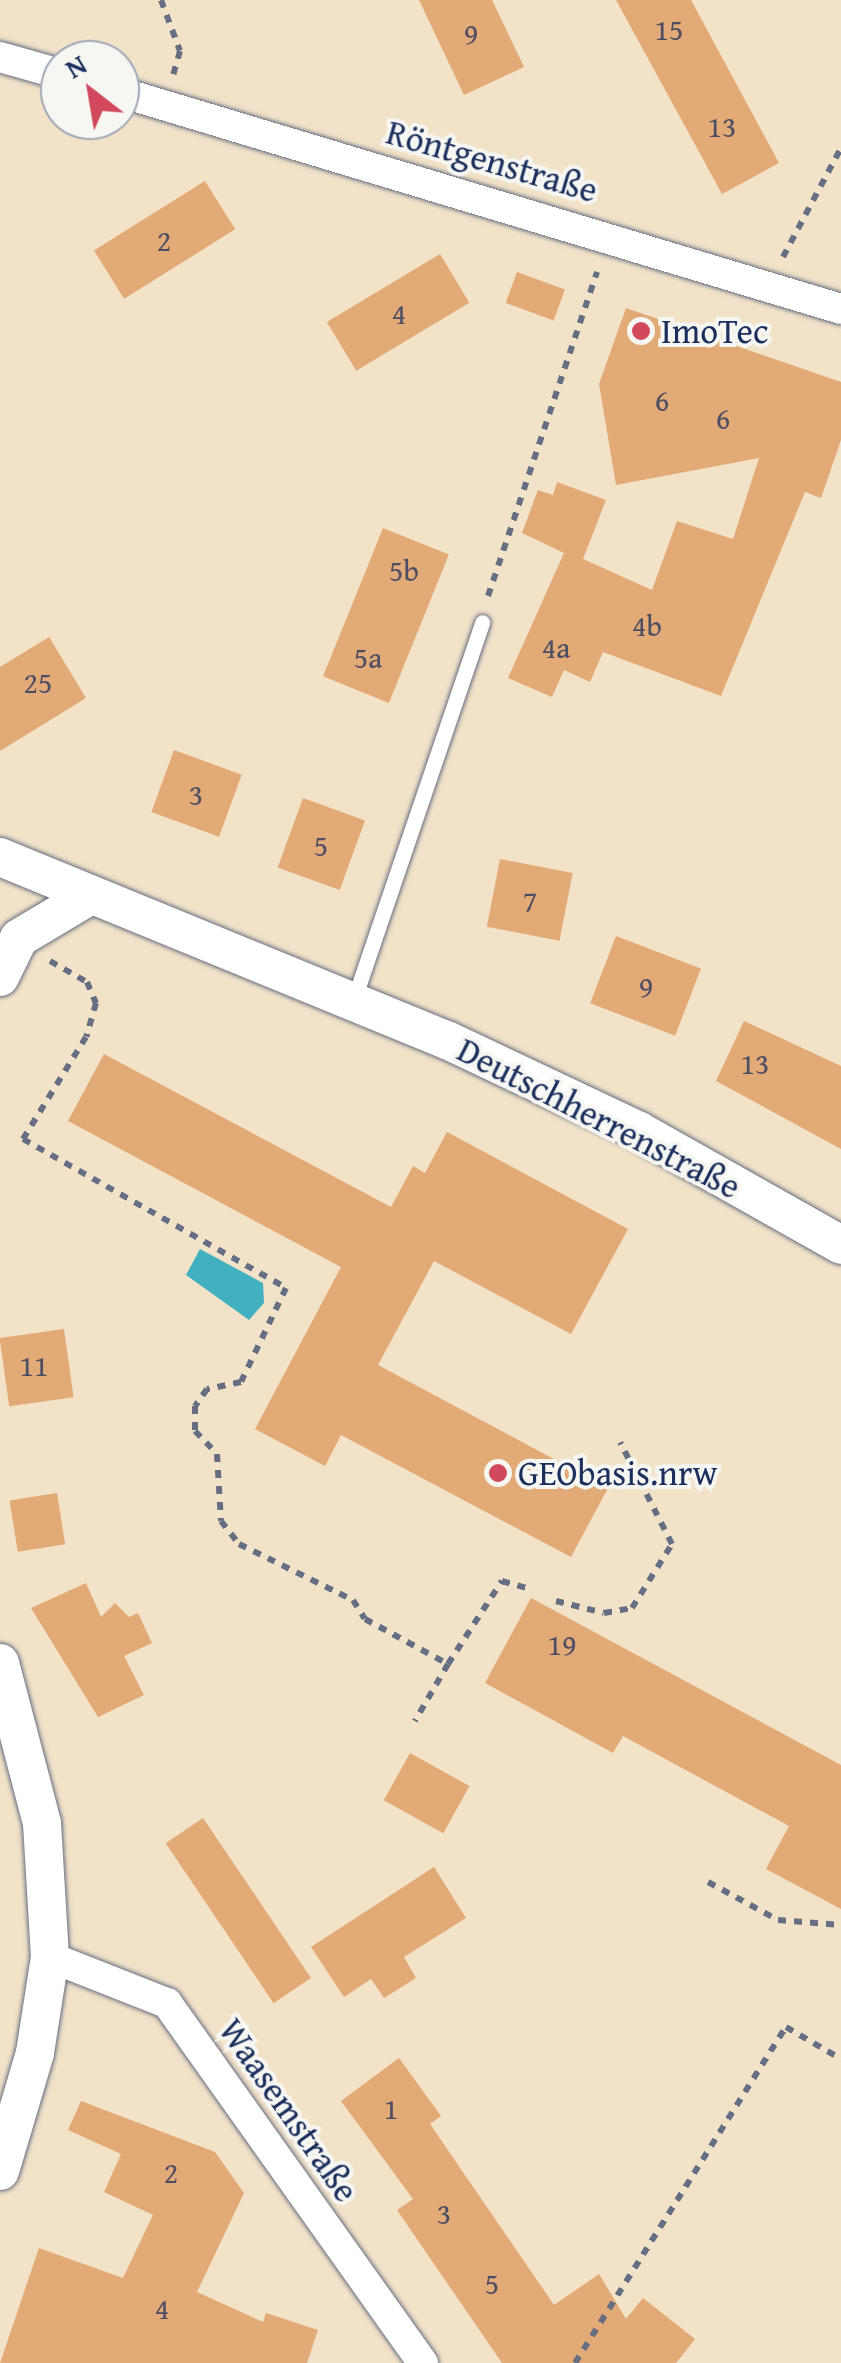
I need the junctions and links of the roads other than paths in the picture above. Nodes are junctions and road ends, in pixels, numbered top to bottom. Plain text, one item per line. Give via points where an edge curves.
1 (0, 56) edge
2 (40, 68) edge
3 (140, 98) edge
4 (841, 308) edge
5 (482, 622) road end
6 (0, 858) edge
7 (91, 895) junction
8 (0, 977) edge
9 (354, 999) junction
10 (841, 1245) edge
11 (0, 1663) edge
12 (50, 1957) junction
13 (0, 2171) edge
14 (423, 2363) edge

1 - 2 street
3 - 4 street, Röntgenstraße
5 - 9 lane
6 - 7 street, Deutschherrenstraße
7 - 8 street via 19,938
7 - 9 street, Deutschherrenstraße
9 - 10 street, Deutschherrenstraße via 639,1131
11 - 12 street via 42,1822
12 - 13 street via 35,2054
12 - 14 street, Waasemstraße via 167,2003

